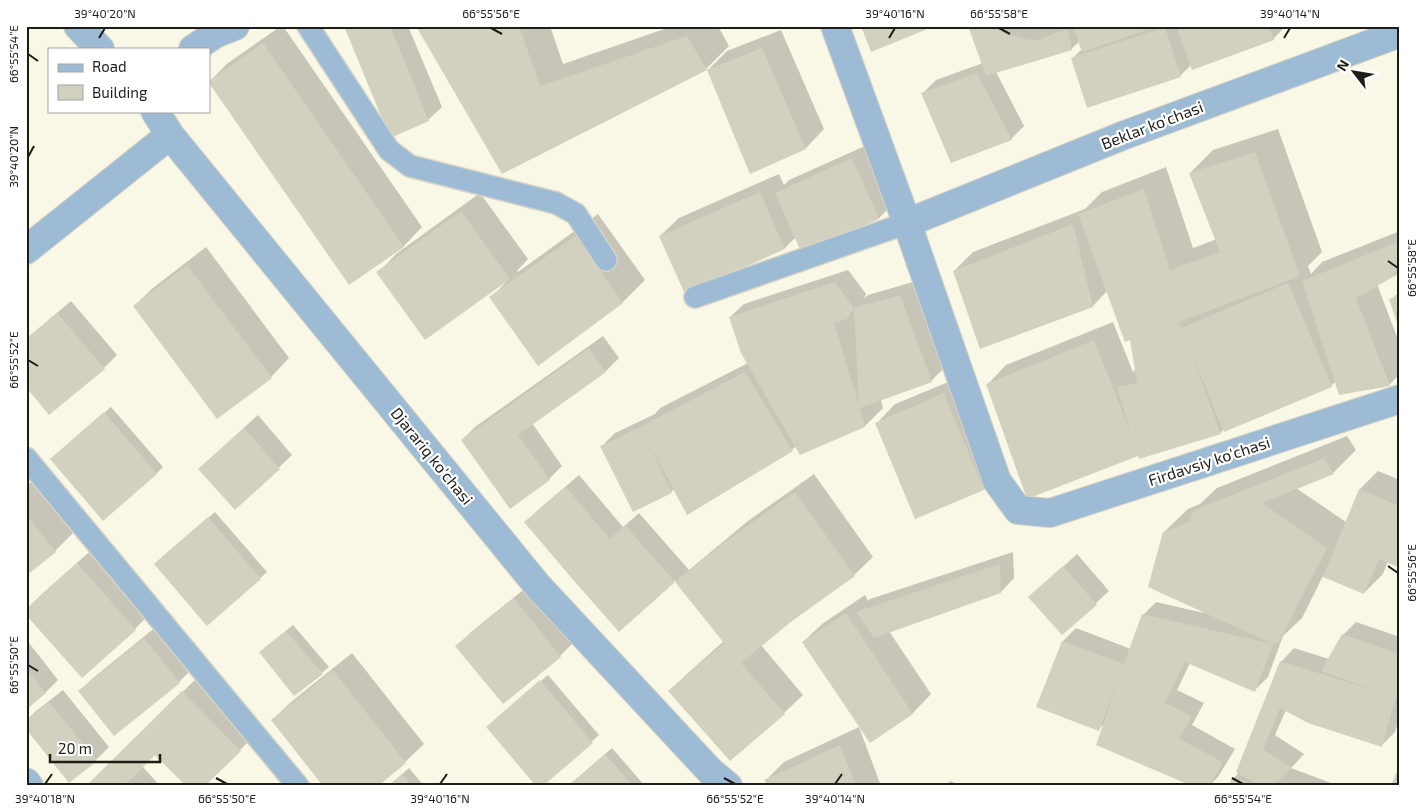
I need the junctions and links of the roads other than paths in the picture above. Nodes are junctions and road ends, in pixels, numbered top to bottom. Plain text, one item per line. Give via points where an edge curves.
1 (78, 26) edge
2 (235, 26) edge
3 (308, 26) edge
4 (834, 26) edge
5 (1400, 33) edge
6 (99, 48) edge
7 (194, 48) edge
8 (155, 112) edge
9 (170, 135) junction
10 (907, 223) junction
11 (26, 250) edge
12 (606, 260) dead end
13 (695, 297) dead end
14 (1400, 399) edge
15 (26, 458) edge
16 (26, 782) edge
17 (30, 786) edge
18 (298, 786) edge
19 (728, 786) edge

1 - 6 street
2 - 7 street via 215,34
3 - 12 lane via 389,150 410,166 556,203 576,214
4 - 10 street
5 - 10 street, Beklar ko'chasi via 1122,136
8 - 9 street, Djarariq ko'chasi
9 - 11 street
9 - 19 street, Djarariq ko'chasi via 537,585
10 - 13 lane
10 - 14 street, Firdavsiy ko'chasi via 997,481 1018,510 1050,513
15 - 18 lane
16 - 17 street

